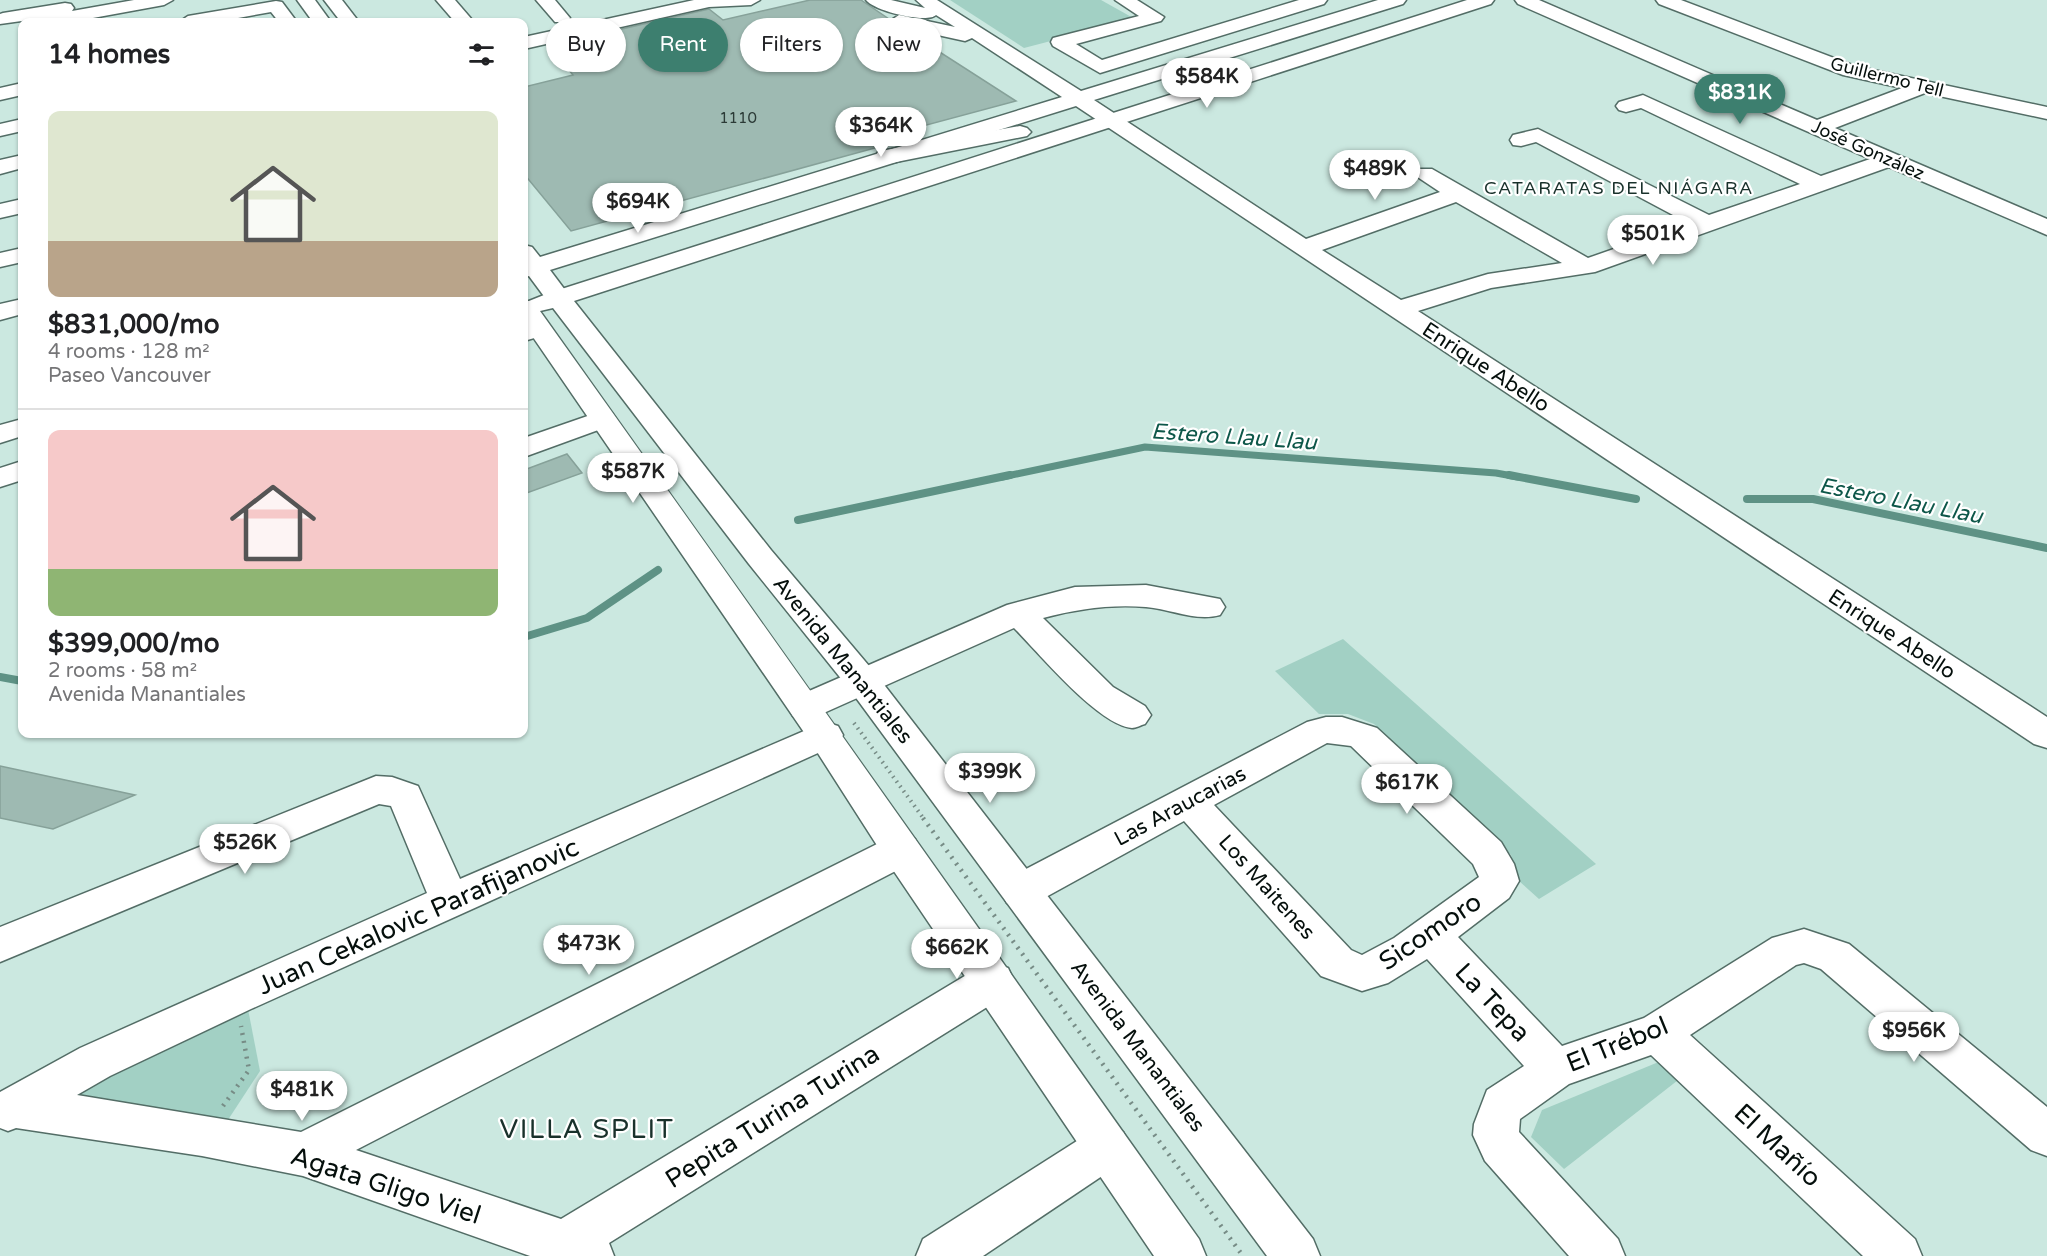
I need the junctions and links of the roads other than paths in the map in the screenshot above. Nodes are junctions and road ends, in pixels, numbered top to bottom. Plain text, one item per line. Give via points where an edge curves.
1 (108, 0) edge
2 (164, 0) edge
3 (306, 0) edge
4 (333, 0) edge
5 (445, 0) edge
6 (544, 0) edge
7 (751, 0) edge
8 (875, 0) edge
9 (925, 0) edge
10 (1124, 0) edge
11 (1318, 0) edge
12 (1397, 0) edge
13 (1443, 0) edge
14 (1485, 0) edge
15 (1526, 0) edge
16 (1665, 0) edge
17 (1277, 2) edge
18 (1381, 3) edge
19 (628, 4) dead end
20 (948, 16) junction
21 (139, 17) edge
22 (1155, 17) junction
23 (32, 18) edge
24 (120, 18) edge
25 (210, 18) edge
26 (285, 18) edge
27 (319, 18) edge
28 (347, 18) edge
29 (461, 18) edge
30 (561, 18) joint
31 (1356, 20) junction
32 (18, 21) edge
33 (546, 21) edge
34 (528, 24) edge
35 (2, 25) edge
36 (18, 26) edge
37 (967, 28) junction
38 (1193, 38) junction
39 (985, 39) junction
40 (528, 42) edge
41 (1060, 42) junction
42 (1012, 56) junction
43 (18, 79) edge
44 (1923, 87) junction
45 (0, 94) edge
46 (1078, 98) junction
47 (2047, 113) edge
48 (1102, 116) junction
49 (18, 126) edge
50 (1816, 128) junction
51 (0, 130) edge
52 (1034, 131) junction
53 (886, 157) junction
54 (1888, 160) junction
55 (18, 163) edge
56 (0, 167) edge
57 (1424, 174) dead end
58 (1810, 187) junction
59 (1459, 193) junction
60 (18, 207) edge
61 (0, 211) edge
62 (1699, 227) junction
63 (2047, 228) edge
64 (1304, 248) junction
65 (18, 256) edge
66 (0, 260) edge
67 (1586, 267) junction
68 (538, 274) edge
69 (528, 306) edge
70 (18, 308) edge
71 (1398, 309) junction
72 (0, 312) edge
73 (528, 316) edge
74 (602, 418) junction
75 (18, 428) edge
76 (0, 434) edge
77 (528, 446) edge
78 (18, 453) edge
79 (0, 459) edge
80 (18, 471) edge
81 (0, 477) edge
82 (1209, 607) dead end
83 (1019, 613) junction
84 (832, 705) junction
85 (1133, 716) dead end
86 (2047, 735) edge
87 (1188, 801) junction
88 (901, 850) junction
89 (1499, 873) joint
90 (1021, 891) junction
91 (451, 902) junction
92 (1431, 935) junction
93 (0, 945) edge
94 (1348, 969) joint
95 (993, 981) junction
96 (1658, 1033) junction
97 (1555, 1069) junction
98 (8, 1110) edge
99 (2047, 1135) edge
100 (1107, 1148) junction
101 (303, 1154) junction
102 (569, 1252) edge
103 (940, 1256) edge
104 (1182, 1256) edge
105 (1296, 1256) edge
106 (1601, 1256) edge
107 (1898, 1256) edge

1 - 23 street
2 - 21 street
3 - 27 street
4 - 28 street
5 - 29 street
6 - 30 street
7 - 40 street via 709,2
8 - 20 street via 912,12
9 - 20 street, Enrique Abello
10 - 22 street
11 - 17 street
12 - 18 street
13 - 31 street
14 - 48 street
15 - 50 street, José González
16 - 44 street, Guillermo Tell via 1842,69
17 - 38 street
18 - 31 street
19 - 30 street
20 - 37 street, Enrique Abello
21 - 24 street
22 - 38 street
22 - 41 street
25 - 26 street via 276,6
31 - 46 street
31 - 48 street
32 - 35 street
33 - 34 street
35 - 36 street
37 - 39 street, Enrique Abello
37 - 39 street via 906,23
38 - 41 street via 1100,67
39 - 42 street, Enrique Abello
41 - 42 street
42 - 46 street, Enrique Abello
43 - 45 street
44 - 47 street, Guillermo Tell
44 - 50 street
46 - 48 street, Enrique Abello
46 - 53 street
48 - 52 street
48 - 64 street, Enrique Abello
48 - 68 street
49 - 51 street
50 - 54 street, José González
52 - 53 street via 988,136
52 - 68 street
53 - 68 street
54 - 58 street
54 - 63 street, José González
55 - 56 street
57 - 59 street
58 - 58 street via 1643,101 1626,106
58 - 62 street
59 - 64 street
59 - 67 street
60 - 61 street
62 - 62 street via 1538,135 1521,140
62 - 67 street
64 - 71 street, Enrique Abello
65 - 66 street
67 - 71 street via 1488,281
68 - 69 street
68 - 84 street, Avenida Manantiales via 753,548
70 - 72 street
71 - 86 street, Enrique Abello
73 - 74 street, Avenida Manantiales
74 - 77 street
74 - 84 street, Avenida Manantiales
75 - 76 street
78 - 79 street
80 - 81 street
82 - 83 street, Juan Cekalovic Parafijanovic via 1146,596 1074,598
83 - 84 street, Juan Cekalovic Parafijanovic
83 - 85 street via 1101,696
84 - 88 street, Avenida Manantiales
84 - 90 street, Avenida Manantiales
84 - 91 street, Juan Cekalovic Parafijanovic
87 - 89 street, Las Araucarias via 1320,731 1342,729 1364,737 1487,854
87 - 90 street, Las Araucarias
87 - 94 street, Los Maitenes via 1336,963
88 - 95 street, Avenida Manantiales
88 - 101 street
89 - 92 street, Sicomoro via 1495,887
90 - 105 street, Avenida Manantiales
91 - 93 street via 405,796 376,790
91 - 98 street, Juan Cekalovic Parafijanovic via 95,1062
92 - 94 street, Sicomoro via 1376,969 1363,973
92 - 97 street, La Tepa
95 - 100 street, Avenida Manantiales
95 - 102 street, Pepita Turina Turina
96 - 97 street, El Trébol
96 - 99 street, El Trébol via 1786,950 1804,946 1835,956
96 - 107 street, El Mañío
97 - 106 street, El Trébol via 1503,1105 1498,1113 1496,1135 1501,1146
98 - 101 street, Agata Gligo Viel via 202,1135
100 - 103 street
100 - 104 street, Avenida Manantiales
101 - 102 street, Agata Gligo Viel

